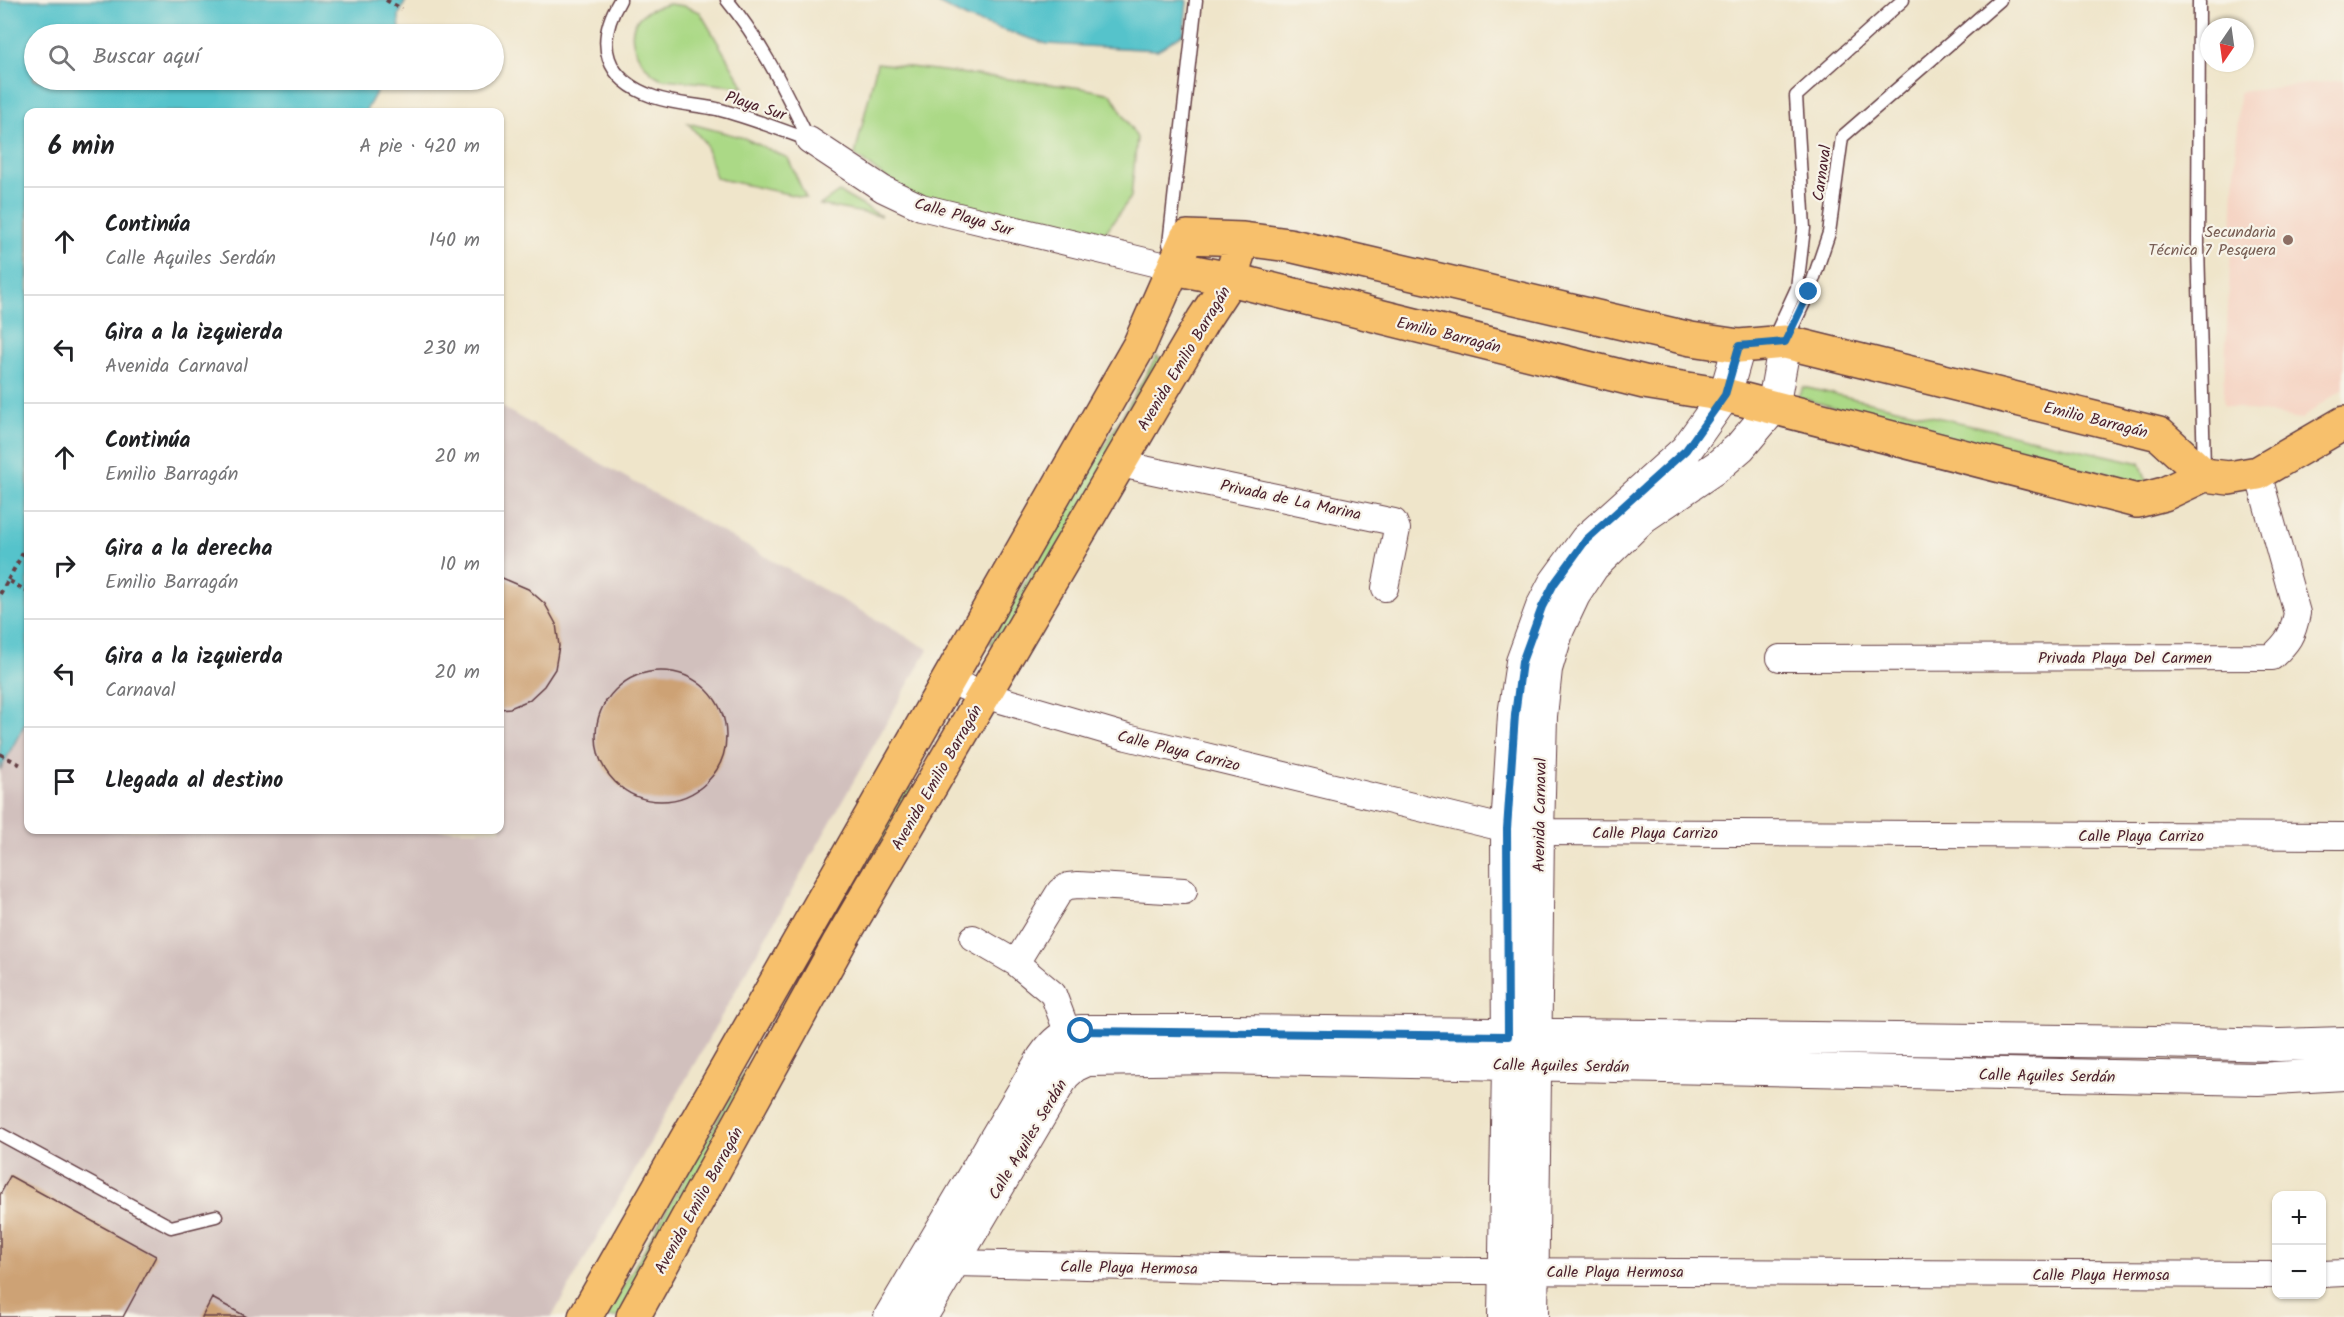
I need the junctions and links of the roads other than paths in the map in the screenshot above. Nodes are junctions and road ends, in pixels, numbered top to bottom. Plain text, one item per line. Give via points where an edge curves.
1 (620, 0) edge
2 (727, 0) edge
3 (1196, 0) edge
4 (1903, 0) edge
5 (2000, 0) edge
6 (2199, 0) edge
7 (809, 140) junction
8 (1243, 239) junction
9 (1177, 249) junction
10 (1230, 279) junction
11 (1778, 343) junction
12 (1739, 346) junction
13 (1725, 395) junction
14 (1773, 408) junction
15 (2344, 423) edge
16 (1120, 464) junction
17 (2258, 473) junction
18 (2204, 475) junction
19 (1385, 588) dead end
20 (1780, 657) dead end
21 (950, 681) junction
22 (984, 695) junction
23 (1507, 829) junction
24 (1538, 832) junction
25 (2344, 836) edge
26 (1184, 891) dead end
27 (973, 938) dead end
28 (1016, 963) junction
29 (1068, 1034) junction
30 (2155, 1042) junction
31 (2344, 1043) edge
32 (1522, 1050) junction
33 (2344, 1074) edge
34 (2142, 1076) junction
35 (0, 1134) edge
36 (216, 1216) dead end
37 (953, 1263) junction
38 (1518, 1271) junction
39 (2344, 1273) edge
40 (2326, 1274) edge
41 (2272, 1275) edge
42 (585, 1317) edge
43 (633, 1317) edge
44 (890, 1317) edge
45 (921, 1317) edge
46 (1504, 1317) edge
47 (1532, 1317) edge

1 - 7 lane, Playa Sur via 608,24 607,52 610,65 630,86 657,98 718,110
2 - 7 lane, Playa Sur via 748,26
3 - 9 lane
4 - 11 lane, Carnaval via 1796,96 1804,228 1797,288
5 - 11 lane, Carnaval via 1842,137 1829,233 1809,292
6 - 18 lane via 2198,246
7 - 9 street, Calle Playa Sur via 883,189 921,207 1133,258
8 - 9 main road, Emilio Barragán
8 - 10 main road, Avenida Emilio Barragán
8 - 12 main road, Emilio Barragán via 1289,245 1691,339
9 - 10 main road, Emilio Barragán
9 - 21 main road via 1139,346
10 - 13 main road, Emilio Barragán via 1644,382
10 - 16 main road, Avenida Emilio Barragán
11 - 12 main road, Emilio Barragán
11 - 14 street
11 - 18 main road, Emilio Barragán via 2159,435
12 - 13 street
13 - 14 main road, Emilio Barragán
13 - 23 street, Avenida Carnaval via 1686,450 1586,540 1542,607 1522,662
14 - 18 main road, Emilio Barragán via 2137,501 2164,494
14 - 24 street, Avenida Carnaval via 1718,466 1643,517 1615,543 1593,566 1574,595 1546,669
15 - 17 main road
16 - 19 street, Privada de La Marina via 1394,522 1397,529
16 - 22 main road, Avenida Emilio Barragán
17 - 18 main road via 2229,478
17 - 20 street, Privada Playa Del Carmen via 2297,614 2287,642 2272,657
21 - 22 street, Calle Playa Carrizo
21 - 42 main road
22 - 23 street, Calle Playa Carrizo via 1127,737
22 - 43 main road, Avenida Emilio Barragán via 839,943
23 - 24 street, Calle Playa Carrizo
23 - 32 street, Avenida Carnaval
24 - 25 street, Calle Playa Carrizo
24 - 32 street, Avenida Carnaval
26 - 28 street via 1068,886 1059,891
27 - 28 street
28 - 29 street via 1053,994
29 - 32 street, Calle Aquiles Serdán via 1232,1031
29 - 44 street, Calle Aquiles Serdán via 1058,1039 1043,1058
30 - 31 street, Calle Aquiles Serdán
30 - 32 street, Calle Aquiles Serdán
30 - 34 street
32 - 34 street, Calle Aquiles Serdán
32 - 37 street, Calle Aquiles Serdán via 1087,1060 1064,1074
32 - 38 street, Avenida Carnaval
33 - 34 street, Calle Aquiles Serdán via 2258,1079
35 - 36 lane via 171,1227
37 - 38 street, Calle Playa Hermosa
37 - 45 street, Calle Aquiles Serdán
38 - 41 street, Calle Playa Hermosa
38 - 46 street, Avenida Carnaval
38 - 47 street, Avenida Carnaval
39 - 40 street

